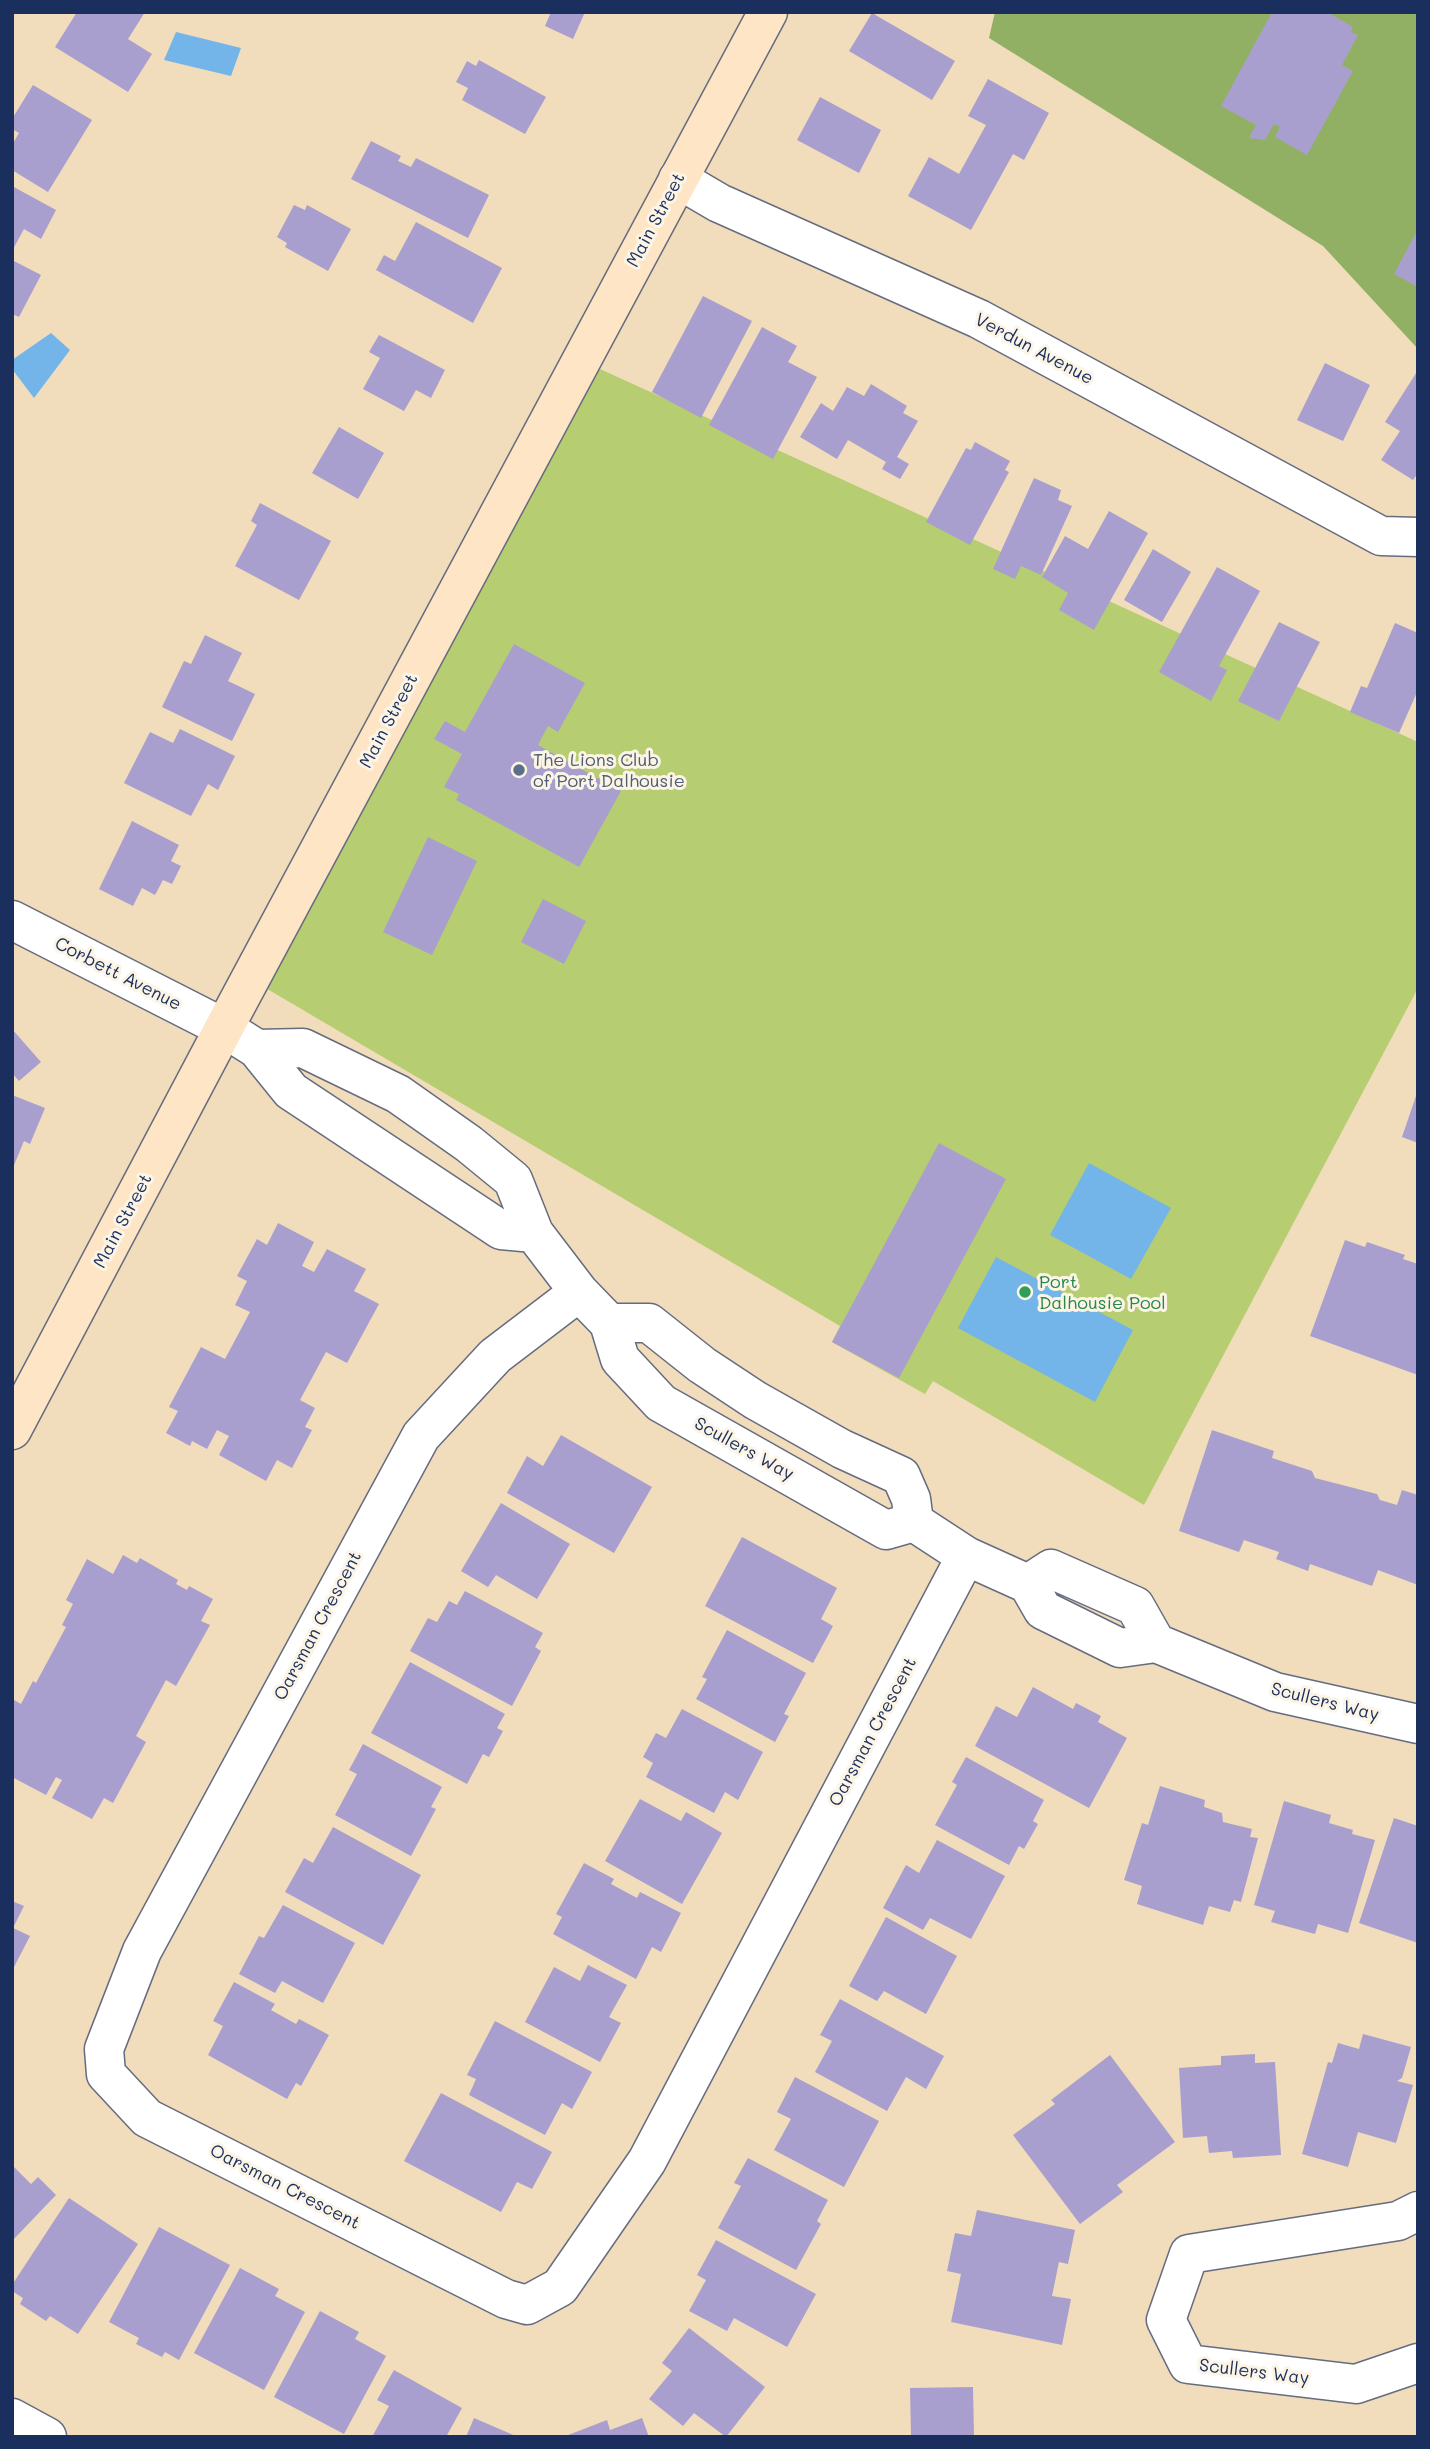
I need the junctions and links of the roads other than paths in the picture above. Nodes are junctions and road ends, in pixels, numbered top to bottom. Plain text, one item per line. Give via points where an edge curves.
1 (768, 12) edge
2 (678, 179) junction
3 (1399, 536) edge
4 (12, 920) edge
5 (224, 1028) junction
6 (257, 1049) junction
7 (534, 1233) junction
8 (579, 1292) junction
9 (609, 1323) junction
10 (12, 1430) edge
11 (914, 1522) junction
12 (966, 1556) junction
13 (1418, 1724) edge
14 (1418, 2211) edge
15 (1418, 2363) edge
16 (12, 2418) edge
17 (47, 2437) edge

1 - 2 main road, Main Street
2 - 3 street, Verdun Avenue via 719,203 979,319
2 - 5 main road, Main Street
4 - 5 street, Corbett Avenue
5 - 6 street
5 - 10 main road, Main Street
6 - 7 street via 291,1091 500,1230
6 - 7 street, Scullers Way via 303,1048 398,1094 513,1180
7 - 8 street, Scullers Way
8 - 9 street, Scullers Way
8 - 12 street, Oarsman Crescent via 495,1356 421,1436 142,1951 104,2049 106,2074 147,2118 506,2299 527,2305 560,2287 647,2161
9 - 11 street via 649,1323 755,1400 901,1476
9 - 11 street, Scullers Way via 620,1359 661,1403 886,1530
11 - 12 street, Scullers Way
12 - 13 street, Scullers Way via 1028,1584 1043,1610 1120,1648 1156,1643 1275,1692
14 - 15 street, Scullers Way via 1398,2221 1189,2254 1166,2320 1188,2364 1356,2384
16 - 17 street

